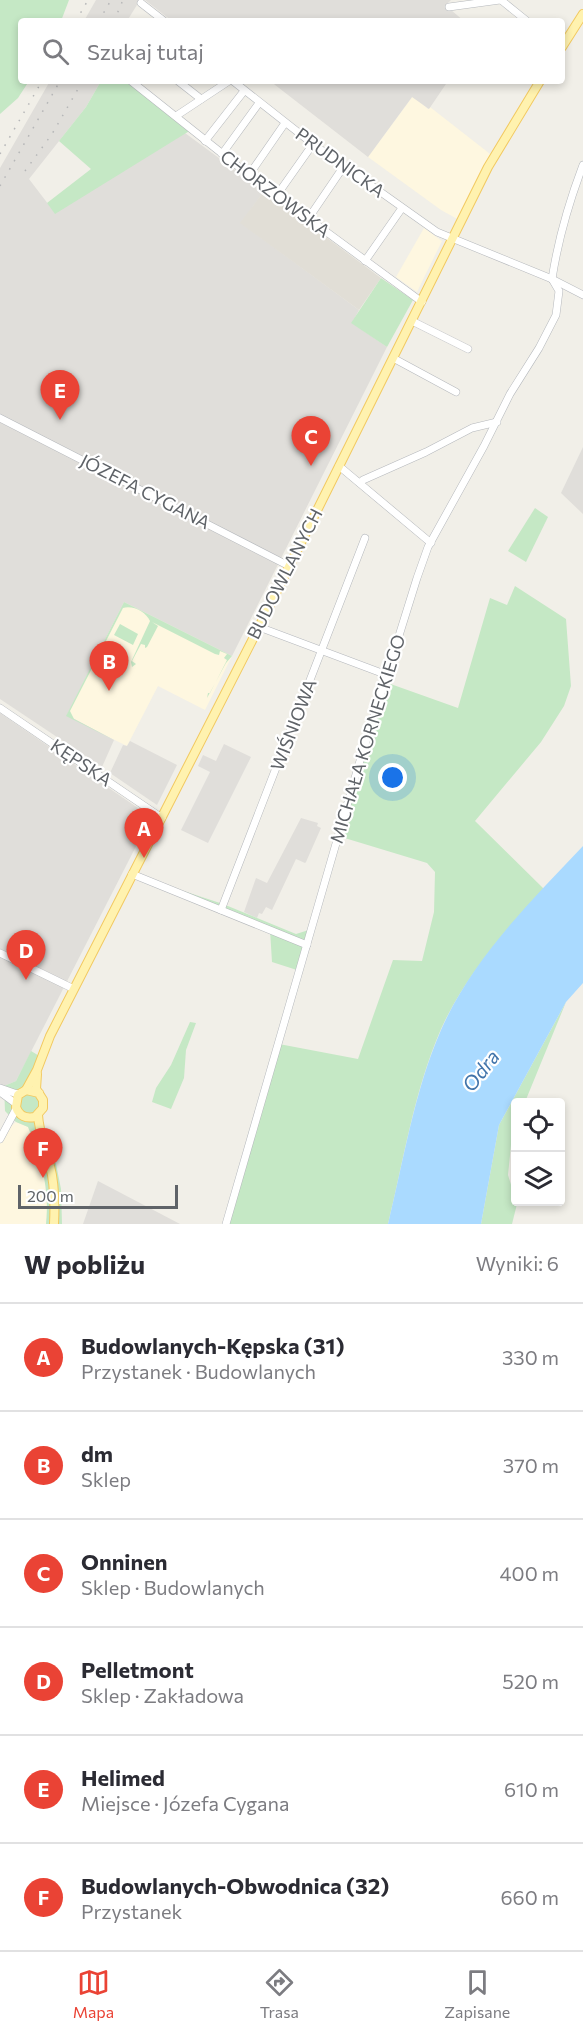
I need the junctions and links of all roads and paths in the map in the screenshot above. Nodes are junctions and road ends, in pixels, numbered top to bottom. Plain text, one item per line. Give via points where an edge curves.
1 (500, 0) edge
2 (141, 3) dead end
3 (449, 7) dead end
4 (583, 14) edge
5 (160, 18) edge
6 (523, 18) edge
7 (565, 42) edge
8 (135, 84) edge
9 (182, 84) edge
10 (226, 84) edge
11 (235, 84) edge
12 (538, 84) edge
13 (244, 91) junction
14 (201, 99) junction
15 (259, 103) junction
16 (176, 116) junction
17 (285, 123) junction
18 (205, 141) junction
19 (313, 144) junction
20 (222, 154) junction
21 (583, 165) edge
22 (344, 166) junction
23 (249, 175) junction
24 (277, 195) junction
25 (402, 208) junction
26 (308, 219) junction
27 (452, 239) junction
28 (364, 261) junction
29 (552, 279) junction
30 (583, 295) edge
31 (422, 302) junction
32 (412, 321) junction
33 (468, 350) dead end
34 (393, 358) junction
35 (456, 392) dead end
36 (0, 418) edge
37 (497, 422) junction
38 (339, 466) junction
39 (360, 483) junction
40 (365, 538) dead end
41 (431, 543) junction
42 (289, 566) junction
43 (259, 627) junction
44 (323, 651) junction
45 (387, 675) junction
46 (0, 708) edge
47 (162, 818) junction
48 (132, 874) junction
49 (221, 910) junction
50 (307, 945) junction
51 (0, 953) edge
52 (74, 988) junction
53 (37, 1070) junction
54 (0, 1090) edge
55 (24, 1091) junction
56 (39, 1094) junction
57 (16, 1106) junction
58 (38, 1115) junction
59 (26, 1117) junction
60 (5, 1131) junction
61 (41, 1137) junction
62 (0, 1139) edge
63 (54, 1224) edge
64 (226, 1224) edge

1 - 3 street
1 - 6 street
2 - 5 street
4 - 7 main road
8 - 16 street, CHORZOWSKA
9 - 14 street
10 - 14 street
11 - 13 street, PRUDNICKA
12 - 27 main road, BUDOWLANYCH via 493,159
13 - 15 street, PRUDNICKA
13 - 18 street
14 - 16 street
15 - 17 street, PRUDNICKA
15 - 20 street
16 - 18 street, CHORZOWSKA
17 - 19 street, PRUDNICKA
17 - 23 street
18 - 20 street, CHORZOWSKA
19 - 22 street, PRUDNICKA
19 - 24 street
20 - 23 street, CHORZOWSKA
21 - 29 street via 571,197
22 - 25 street, PRUDNICKA
22 - 26 street
23 - 24 street, CHORZOWSKA
24 - 26 street, CHORZOWSKA
25 - 27 street, PRUDNICKA
25 - 28 street
26 - 28 street, CHORZOWSKA
27 - 29 street, PRUDNICKA
27 - 31 main road, BUDOWLANYCH
28 - 31 street, CHORZOWSKA
29 - 30 street, PRUDNICKA
29 - 37 street, MICHAŁA KORNECKIEGO via 559,291 556,315
31 - 32 main road, BUDOWLANYCH
32 - 33 street
32 - 34 main road, BUDOWLANYCH
34 - 35 street
34 - 38 main road, BUDOWLANYCH
36 - 42 street, JÓZEFA CYGANA
37 - 39 street via 472,428
37 - 41 street, MICHAŁA KORNECKIEGO
38 - 39 street
38 - 42 main road, BUDOWLANYCH
39 - 41 street
40 - 44 street, WIŚNIOWA
41 - 45 street, MICHAŁA KORNECKIEGO
42 - 43 main road, BUDOWLANYCH
43 - 44 street
43 - 47 main road, BUDOWLANYCH
44 - 45 street
44 - 49 street, WIŚNIOWA
45 - 50 street, MICHAŁA KORNECKIEGO
46 - 47 street, KĘPSKA
47 - 48 main road, BUDOWLANYCH
48 - 49 street
48 - 52 main road, BUDOWLANYCH
49 - 50 street
50 - 64 street, MICHAŁA KORNECKIEGO
51 - 52 street
52 - 53 main road, BUDOWLANYCH
53 - 55 main road, BUDOWLANYCH
53 - 56 main road, BUDOWLANYCH
54 - 55 street via 17,1094
54 - 57 street
55 - 56 main road
55 - 57 main road
56 - 58 main road via 44,1104
57 - 59 main road
57 - 60 street
58 - 59 main road
58 - 61 main road
59 - 60 street
59 - 61 main road
60 - 62 street
61 - 63 main road via 52,1177

